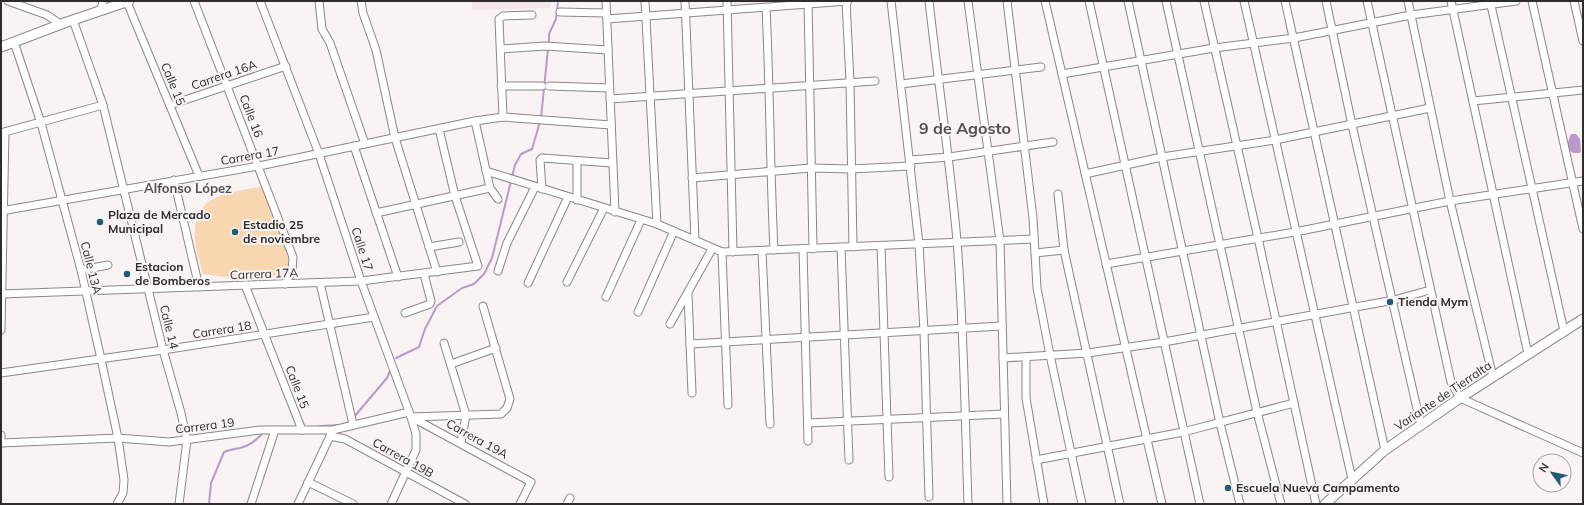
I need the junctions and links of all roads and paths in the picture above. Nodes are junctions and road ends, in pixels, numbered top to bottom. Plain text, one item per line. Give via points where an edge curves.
1 (8, 1) edge
2 (128, 1) edge
3 (194, 1) edge
4 (260, 1) edge
5 (319, 1) edge
6 (361, 1) edge
7 (606, 1) edge
8 (645, 1) edge
9 (685, 1) edge
10 (727, 1) edge
11 (847, 1) edge
12 (891, 1) edge
13 (929, 1) edge
14 (968, 1) edge
15 (1007, 1) edge
16 (1045, 1) edge
17 (1089, 1) edge
18 (1128, 1) edge
19 (1166, 1) edge
20 (1204, 1) edge
21 (1244, 1) edge
22 (1285, 1) edge
23 (1326, 1) edge
24 (1367, 1) edge
25 (1408, 1) edge
26 (1450, 1) edge
27 (1516, 1) edge
28 (1532, 1) edge
29 (1574, 1) edge
30 (808, 3) edge
31 (1491, 3) edge
32 (102, 6) edge
33 (766, 8) junction
34 (1452, 9) junction
35 (728, 10) junction
36 (560, 12) dead end
37 (686, 14) junction
38 (532, 15) dead end
39 (1411, 15) junction
40 (606, 16) junction
41 (646, 16) junction
42 (73, 20) junction
43 (1371, 22) junction
44 (60, 24) junction
45 (1333, 31) junction
46 (1294, 38) junction
47 (1583, 41) edge
48 (14, 42) junction
49 (1254, 44) junction
50 (1, 47) edge
51 (1214, 48) junction
52 (501, 49) junction
53 (608, 50) junction
54 (1178, 54) junction
55 (1141, 60) junction
56 (286, 66) junction
57 (1041, 67) dead end
58 (1103, 67) junction
59 (1015, 70) junction
60 (1062, 74) junction
61 (976, 75) junction
62 (875, 80) dead end
63 (938, 80) junction
64 (850, 82) junction
65 (901, 84) junction
66 (810, 85) junction
67 (227, 86) junction
68 (501, 86) junction
69 (609, 88) junction
70 (770, 88) junction
71 (729, 90) junction
72 (1583, 90) edge
73 (689, 93) junction
74 (1552, 94) junction
75 (650, 96) junction
76 (1512, 96) junction
77 (610, 99) junction
78 (1473, 101) junction
79 (102, 105) junction
80 (170, 105) junction
81 (1430, 108) junction
82 (1391, 116) junction
83 (502, 117) junction
84 (475, 121) junction
85 (41, 123) junction
86 (1352, 125) junction
87 (611, 126) junction
88 (439, 129) junction
89 (1315, 132) junction
90 (3, 133) edge
91 (395, 138) junction
92 (1275, 140) junction
93 (1053, 142) dead end
94 (365, 144) junction
95 (354, 146) junction
96 (1237, 146) junction
97 (1025, 147) junction
98 (988, 152) junction
99 (1198, 152) junction
100 (319, 154) junction
101 (949, 157) junction
102 (1162, 157) junction
103 (577, 161) junction
104 (612, 163) junction
105 (910, 163) junction
106 (1124, 164) junction
107 (259, 166) junction
108 (811, 168) junction
109 (851, 169) junction
110 (486, 171) junction
111 (770, 172) junction
112 (732, 174) junction
113 (1085, 174) junction
114 (199, 176) junction
115 (692, 178) junction
116 (174, 180) junction
117 (1583, 181) edge
118 (1572, 183) junction
119 (490, 188) junction
120 (538, 188) junction
121 (124, 189) junction
122 (1533, 189) junction
123 (1058, 194) dead end
124 (1493, 195) junction
125 (455, 196) junction
126 (568, 197) junction
127 (498, 199) dead end
128 (62, 200) junction
129 (577, 200) junction
130 (1450, 201) junction
131 (416, 205) junction
132 (604, 208) junction
133 (1412, 208) junction
134 (3, 211) edge
135 (615, 212) junction
136 (376, 213) junction
137 (1374, 216) junction
138 (642, 220) junction
139 (657, 224) junction
140 (1334, 224) junction
141 (1583, 229) edge
142 (674, 231) junction
143 (1296, 232) junction
144 (1258, 238) junction
145 (1034, 239) junction
146 (695, 240) junction
147 (1000, 241) junction
148 (459, 242) dead end
149 (957, 243) junction
150 (919, 244) junction
151 (1219, 244) junction
152 (881, 246) junction
153 (429, 247) junction
154 (853, 247) junction
155 (712, 248) junction
156 (841, 248) junction
157 (803, 249) junction
158 (813, 249) junction
159 (774, 250) junction
160 (1064, 250) junction
161 (762, 251) junction
162 (1183, 251) junction
163 (722, 252) junction
164 (733, 252) junction
165 (1035, 253) junction
166 (1146, 256) junction
167 (1106, 264) junction
168 (108, 265) dead end
169 (81, 270) junction
170 (498, 271) dead end
171 (437, 272) junction
172 (424, 274) junction
173 (398, 277) junction
174 (361, 281) junction
175 (567, 282) dead end
176 (320, 283) junction
177 (528, 283) dead end
178 (285, 284) junction
179 (245, 285) junction
180 (199, 287) junction
181 (148, 289) junction
182 (1430, 290) junction
183 (85, 291) junction
184 (1, 294) edge
185 (688, 294) junction
186 (606, 297) dead end
187 (1394, 300) junction
188 (483, 306) dead end
189 (1354, 308) junction
190 (638, 312) dead end
191 (405, 313) dead end
192 (1314, 315) junction
193 (374, 317) junction
194 (1583, 319) edge
195 (1276, 322) junction
196 (330, 324) junction
197 (670, 324) dead end
198 (1002, 326) junction
199 (963, 328) junction
200 (1238, 329) junction
201 (1, 330) edge
202 (924, 330) junction
203 (1564, 331) junction
204 (884, 333) junction
205 (265, 334) junction
206 (843, 335) junction
207 (1201, 336) junction
208 (805, 337) junction
209 (766, 339) junction
210 (726, 342) junction
211 (1164, 342) junction
212 (444, 343) dead end
213 (690, 344) junction
214 (496, 348) junction
215 (1125, 348) junction
216 (164, 350) junction
217 (1088, 353) junction
218 (1528, 354) junction
219 (1050, 355) junction
220 (1003, 358) junction
221 (1026, 358) junction
222 (101, 359) junction
223 (451, 364) junction
224 (1, 373) edge
225 (1493, 377) junction
226 (692, 393) dead end
227 (1460, 398) junction
228 (1294, 403) junction
229 (728, 405) dead end
230 (1257, 412) junction
231 (410, 414) junction
232 (1004, 414) junction
233 (466, 415) junction
234 (965, 416) junction
235 (927, 417) junction
236 (887, 419) junction
237 (847, 421) junction
238 (808, 423) junction
239 (1220, 423) junction
240 (353, 424) junction
241 (770, 424) dead end
242 (1421, 426) junction
243 (275, 430) junction
244 (302, 430) junction
245 (1183, 432) junction
246 (331, 433) junction
247 (1, 435) edge
248 (118, 438) junction
249 (187, 440) junction
250 (1147, 440) junction
251 (808, 441) dead end
252 (1, 443) edge
253 (461, 443) junction
254 (1108, 447) junction
255 (1385, 450) junction
256 (1583, 453) edge
257 (1072, 454) junction
258 (849, 460) dead end
259 (1036, 460) junction
260 (406, 473) junction
261 (889, 477) dead end
262 (1352, 479) junction
263 (308, 482) junction
264 (929, 497) dead end
265 (344, 502) edge
266 (118, 504) edge
267 (179, 504) edge
268 (251, 504) edge
269 (298, 504) edge
270 (353, 504) edge
271 (391, 504) edge
272 (465, 504) edge
273 (520, 504) edge
274 (968, 504) edge
275 (1007, 504) edge
276 (1044, 504) edge
277 (1082, 504) edge
278 (1120, 504) edge
279 (1162, 504) edge
280 (1200, 504) edge
281 (1240, 504) edge
282 (1281, 504) edge
283 (1316, 504) edge
284 (1325, 504) edge

1 - 44 street via 47,15
2 - 32 main road
2 - 80 street, Calle 15
3 - 67 street, Calle 16
4 - 56 street, Calle 17
5 - 94 street via 322,29 330,43
6 - 91 street via 376,50
7 - 40 street
8 - 41 street
9 - 37 street
10 - 35 street
11 - 30 street
11 - 64 street
12 - 65 street
13 - 63 street
14 - 61 street
15 - 59 street
16 - 60 street
17 - 58 street
18 - 55 street
19 - 54 street
20 - 51 street
21 - 49 street
22 - 46 street
23 - 45 street
24 - 43 street
25 - 39 street
26 - 34 street
27 - 31 street
28 - 74 street
29 - 47 street
30 - 33 street
30 - 66 street
31 - 34 street
31 - 76 street
32 - 42 main road
33 - 35 street
33 - 70 street
34 - 39 street
34 - 78 street
35 - 37 street
35 - 71 street
36 - 40 street
37 - 41 street
37 - 73 street
38 - 52 street via 501,17
39 - 43 street
39 - 81 street
40 - 41 street
40 - 53 street
41 - 75 street
42 - 44 main road
42 - 79 street, Calle 14
43 - 45 street
43 - 82 street
44 - 48 main road
45 - 46 street
45 - 86 street
46 - 49 street
46 - 89 street
48 - 50 main road
48 - 85 street, Calle 13A
49 - 51 street
49 - 92 street
51 - 54 street
51 - 96 street
52 - 53 street via 545,46
52 - 68 street
53 - 69 street
54 - 55 street
54 - 99 street
55 - 58 street
55 - 102 street
56 - 67 street, Carrera 16A
56 - 100 street, Calle 17
57 - 59 street
58 - 60 street
58 - 106 street
59 - 61 street
59 - 97 street
60 - 113 street
61 - 63 street
61 - 98 street
62 - 64 street
63 - 65 street
63 - 101 street
64 - 66 street
64 - 109 street
65 - 105 street
66 - 70 street
66 - 108 street
67 - 80 street, Carrera 16A
67 - 107 street, Calle 16
68 - 69 street
68 - 83 street
69 - 77 street
70 - 71 street
70 - 111 street
71 - 73 street
71 - 112 street
72 - 74 street
73 - 75 street
73 - 115 street
74 - 76 street
74 - 118 street
75 - 77 street
75 - 139 street
76 - 78 street
76 - 122 street
77 - 87 street
78 - 124 street
79 - 85 street
79 - 121 street, Calle 14
80 - 114 street, Calle 15
81 - 82 street
81 - 130 street
82 - 86 street
82 - 133 street
83 - 84 street, Carrera 17
83 - 87 street, Carrera 17
84 - 88 street, Carrera 17
84 - 110 street
85 - 90 street
85 - 128 street, Calle 13A
86 - 89 street
86 - 137 street
87 - 104 street
88 - 91 street, Carrera 17
88 - 125 street
89 - 92 street
89 - 140 street
90 - 134 street
91 - 94 street, Carrera 17
91 - 131 street
92 - 96 street
92 - 143 street
93 - 97 street
94 - 95 street, Carrera 17
95 - 100 street, Carrera 17
95 - 136 street
96 - 99 street
96 - 144 street
97 - 98 street
97 - 145 street
98 - 101 street
98 - 147 street
99 - 102 street
99 - 151 street
100 - 107 street, Carrera 17
100 - 174 street, Calle 17
101 - 105 street
101 - 149 street
102 - 106 street
102 - 162 street
103 - 104 street
103 - 120 street via 542,158
103 - 129 street
104 - 135 street
105 - 109 street
105 - 150 street
106 - 113 street
106 - 166 street
107 - 114 street, Carrera 17
107 - 178 street, Calle 16 via 293,257 292,271
108 - 109 street
108 - 111 street
108 - 158 street
109 - 154 street
110 - 119 street
110 - 120 street
111 - 112 street
111 - 159 street
112 - 115 street
112 - 164 street
113 - 167 street
114 - 116 street, Carrera 17
115 - 146 street
116 - 121 street, Carrera 17
116 - 180 street
117 - 118 street
118 - 122 street
118 - 141 street
119 - 125 street
119 - 127 street
120 - 126 street
120 - 170 street via 507,243
121 - 128 street, Carrera 17
121 - 181 street, Calle 14
122 - 124 street
122 - 203 street
123 - 160 street
124 - 130 street
124 - 218 street
125 - 131 street
125 - 171 street, Carrera 17A via 478,266
126 - 129 street
126 - 177 street
128 - 134 street, Carrera 17
128 - 169 street, Calle 13A
129 - 132 street
130 - 133 street
130 - 225 street
131 - 136 street
131 - 153 street
132 - 135 street
132 - 175 street
133 - 137 street
133 - 182 street
134 - 184 street
135 - 138 street
136 - 173 street
137 - 140 street
137 - 187 street
138 - 139 street
138 - 186 street
139 - 142 street
140 - 143 street
140 - 189 street
142 - 146 street
142 - 190 street
143 - 144 street
143 - 192 street
144 - 151 street
144 - 195 street
145 - 147 street
145 - 165 street
146 - 155 street
147 - 149 street
147 - 198 street
148 - 153 street
149 - 150 street
149 - 199 street
150 - 152 street
150 - 202 street
151 - 162 street
151 - 200 street
152 - 154 street
152 - 204 street
153 - 171 street
154 - 156 street
155 - 163 street
155 - 185 street
156 - 158 street
156 - 206 street
157 - 158 street
157 - 159 street
157 - 208 street
159 - 161 street
160 - 165 street
160 - 217 street
161 - 164 street
161 - 209 street
162 - 166 street
162 - 207 street
163 - 164 street
163 - 210 street
165 - 219 street via 1037,288
166 - 167 street
166 - 211 street
167 - 215 street
168 - 169 street
169 - 183 street, Calle 13A
171 - 172 street, Carrera 17A
172 - 173 street, Carrera 17A
172 - 191 street via 430,304
173 - 174 street, Carrera 17A
174 - 176 street, Carrera 17A
174 - 193 street, Calle 17
176 - 178 street, Carrera 17A
176 - 196 street
178 - 179 street, Carrera 17A
179 - 180 street, Carrera 17A
179 - 205 street, Calle 15
180 - 181 street, Carrera 17A
181 - 183 street, Carrera 17A
181 - 216 street, Calle 14
182 - 187 street
182 - 227 street via 1451,382
183 - 184 street, Carrera 17A
183 - 222 street, Calle 13A
184 - 201 street
185 - 197 street
185 - 213 street
187 - 189 street
187 - 242 street
188 - 214 street
189 - 192 street
189 - 255 street
192 - 195 street
192 - 262 street
193 - 196 street, Carrera 18
193 - 231 street, Calle 17
194 - 203 main road, Variante de Tierralta
195 - 200 street
195 - 228 street
196 - 205 street, Carrera 18
196 - 240 street
198 - 199 street
198 - 220 street
199 - 202 street
199 - 234 street
200 - 207 street
200 - 230 street
202 - 204 street
202 - 235 street
203 - 218 main road, Variante de Tierralta
204 - 206 street
204 - 236 street
205 - 216 street, Carrera 18
205 - 244 street, Calle 15
206 - 208 street
206 - 237 street
207 - 211 street
207 - 239 street
208 - 209 street
208 - 238 street
209 - 210 street
209 - 241 street
210 - 213 street
210 - 229 street
211 - 215 street
211 - 245 street
212 - 223 street
213 - 226 street
214 - 223 street
214 - 233 street, Carrera 19 via 510,399 507,408 501,414
215 - 217 street
215 - 250 street
216 - 222 street, Carrera 18
216 - 249 street, Calle 14
217 - 219 street
217 - 254 street
218 - 225 main road, Variante de Tierralta
219 - 221 street
219 - 257 street
220 - 221 street
220 - 232 street
221 - 259 street via 1026,398
222 - 224 street, Carrera 18
222 - 248 street, Calle 13A
223 - 233 street
225 - 227 main road, Variante de Tierralta
227 - 242 main road, Variante de Tierralta
227 - 256 street
228 - 230 street
228 - 283 street
230 - 239 street
230 - 282 street
231 - 233 street, Carrera 19
231 - 240 street, Carrera 19
231 - 253 street, Carrera 19A
231 - 260 street, Calle 17 via 416,450
232 - 234 street
232 - 275 street
233 - 253 street
234 - 235 street
234 - 274 street
235 - 236 street
235 - 264 street
236 - 237 street
236 - 261 street
237 - 238 street
237 - 258 street
238 - 251 street
239 - 245 street
239 - 281 street
240 - 246 street, Carrera 19
242 - 255 main road, Variante de Tierralta
243 - 244 street, Carrera 19
243 - 249 street, Carrera 19
243 - 268 street
244 - 246 street, Carrera 19
245 - 250 street
245 - 280 street
246 - 260 street, Carrera 19B
246 - 263 street
247 - 252 street
248 - 249 street, Carrera 19 via 169,442
248 - 252 street, Carrera 19
248 - 266 street, Calle 13A via 124,480
249 - 267 street, Calle 14
250 - 254 street
250 - 279 street
253 - 273 street, Carrera 19A via 531,482
254 - 257 street
254 - 278 street
255 - 262 main road, Variante de Tierralta
257 - 259 street
257 - 277 street
259 - 276 street
260 - 271 street, Calle 17
260 - 272 street, Carrera 19B
262 - 284 main road, Variante de Tierralta
263 - 265 street
263 - 269 street
265 - 270 street

